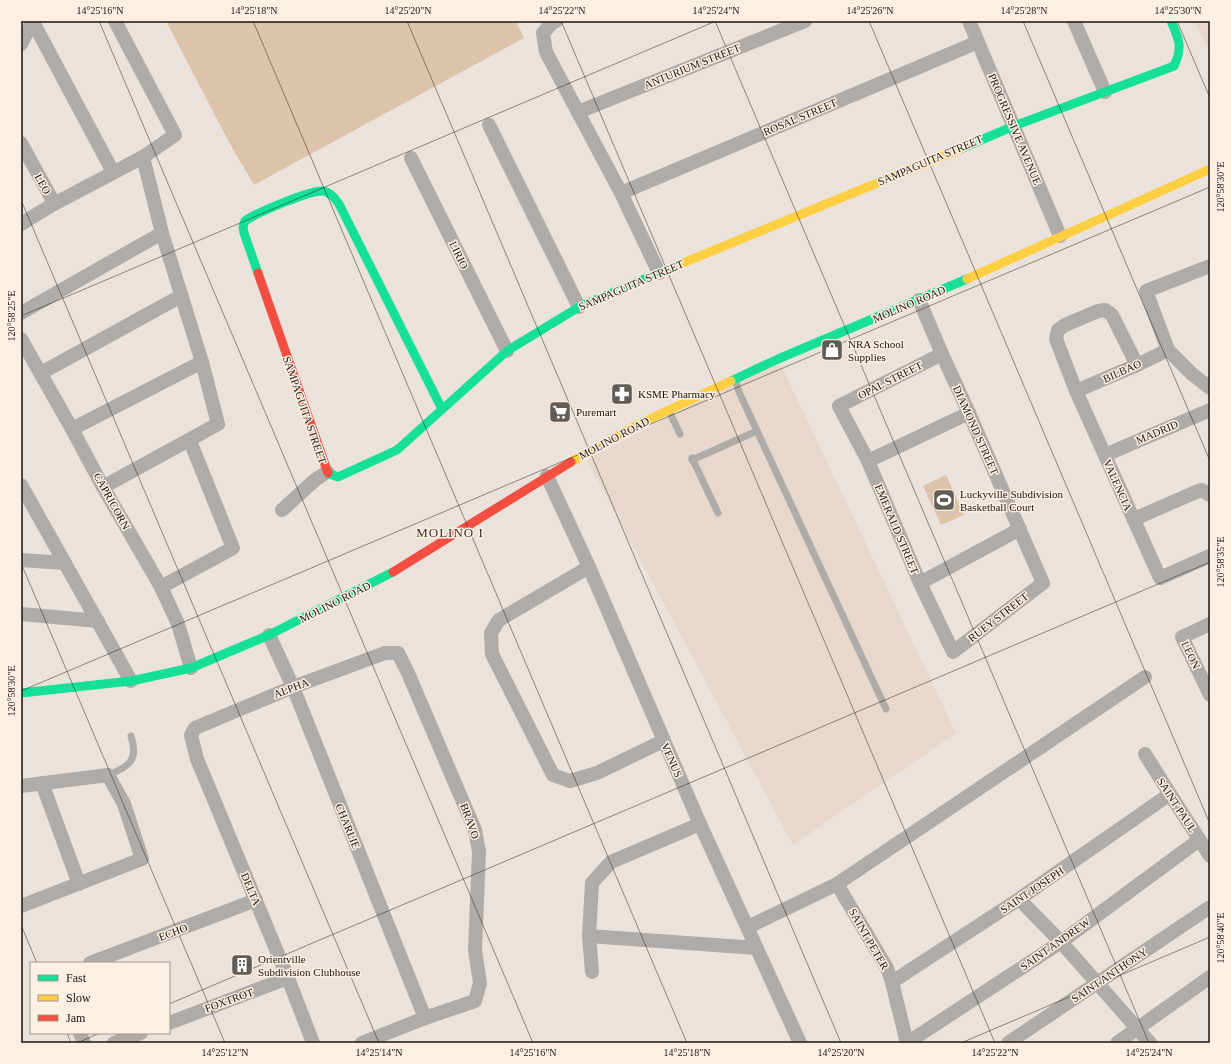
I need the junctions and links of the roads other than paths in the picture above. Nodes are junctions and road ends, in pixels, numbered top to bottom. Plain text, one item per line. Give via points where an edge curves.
1 (33, 21) edge
2 (115, 21) edge
3 (556, 21) edge
4 (805, 21) edge
5 (970, 21) edge
6 (1074, 21) edge
7 (1170, 21) edge
8 (787, 24) edge
9 (978, 42) junction
10 (21, 44) edge
11 (1105, 92) junction
12 (578, 112) junction
13 (489, 125) dead end
14 (1014, 126) junction
15 (21, 143) edge
16 (143, 157) junction
17 (411, 158) dead end
18 (1210, 169) edge
19 (114, 172) junction
20 (621, 193) junction
21 (54, 203) junction
22 (21, 224) edge
23 (162, 233) junction
24 (1060, 236) junction
25 (1210, 266) edge
26 (659, 273) junction
27 (181, 296) junction
28 (919, 300) junction
29 (579, 307) junction
30 (21, 313) edge
31 (21, 339) edge
32 (1168, 350) junction
33 (507, 351) junction
34 (942, 354) junction
35 (202, 362) junction
36 (1138, 365) junction
37 (41, 373) junction
38 (735, 380) junction
39 (1210, 390) edge
40 (1076, 391) junction
41 (839, 406) joint
42 (442, 409) junction
43 (1210, 410) edge
44 (668, 411) junction
45 (969, 413) junction
46 (72, 429) junction
47 (757, 432) junction
48 (680, 434) dead end
49 (190, 441) junction
50 (1105, 455) junction
51 (868, 461) junction
52 (327, 472) junction
53 (548, 476) junction
54 (21, 485) edge
55 (103, 487) junction
56 (1210, 494) edge
57 (25, 498) edge
58 (282, 510) dead end
59 (718, 513) dead end
60 (1134, 519) junction
61 (1020, 529) junction
62 (1210, 556) edge
63 (21, 560) edge
64 (65, 563) junction
65 (589, 567) junction
66 (920, 583) junction
67 (1043, 583) joint
68 (161, 587) junction
69 (21, 614) edge
70 (98, 621) junction
71 (1210, 624) edge
72 (269, 634) junction
73 (953, 652) joint
74 (398, 653) joint
75 (191, 668) junction
76 (1145, 677) dead end
77 (131, 681) junction
78 (293, 686) junction
79 (1209, 690) edge
80 (21, 693) edge
81 (886, 709) dead end
82 (191, 735) joint
83 (131, 736) dead end
84 (663, 741) junction
85 (1145, 754) dead end
86 (108, 775) junction
87 (42, 783) junction
88 (21, 786) edge
89 (1170, 794) junction
90 (700, 824) junction
91 (1199, 840) junction
92 (1210, 856) edge
93 (79, 884) junction
94 (837, 884) junction
95 (1019, 899) junction
96 (256, 900) junction
97 (21, 906) edge
98 (1210, 907) edge
99 (748, 927) junction
100 (589, 936) junction
101 (1060, 942) junction
102 (757, 948) junction
103 (93, 962) edge
104 (592, 972) dead end
105 (1210, 977) edge
106 (288, 978) junction
107 (892, 982) junction
108 (1096, 984) junction
109 (425, 1018) junction
110 (170, 1023) edge
111 (1137, 1030) junction
112 (138, 1034) edge
113 (114, 1043) edge
114 (313, 1043) edge
115 (362, 1043) edge
116 (800, 1043) edge
117 (907, 1043) edge
118 (1008, 1043) edge
119 (1117, 1043) edge
120 (1150, 1043) edge

1 - 10 street
1 - 19 street
2 - 16 street via 175,135
3 - 12 street via 543,33 546,52
4 - 8 street, ANTURIUM STREET
5 - 9 street, PROGRESSIVE AVENUE
6 - 11 street
7 - 11 street, SAMPAGUITA STREET via 1181,46 1180,56 1174,66
8 - 12 street, ANTURIUM STREET
9 - 14 street, PROGRESSIVE AVENUE
9 - 20 street, ROSAL STREET
11 - 14 street, SAMPAGUITA STREET
12 - 20 street
13 - 29 street
14 - 24 street, PROGRESSIVE AVENUE
14 - 26 street, SAMPAGUITA STREET
15 - 21 street, LEO
16 - 19 street
16 - 23 street
17 - 33 street, LIRIO
18 - 24 street, MOLINO ROAD
19 - 21 street
20 - 26 street
21 - 22 street
23 - 27 street
23 - 30 street
24 - 28 street, MOLINO ROAD
25 - 32 street via 1146,291
26 - 29 street, SAMPAGUITA STREET
27 - 35 street
27 - 37 street
28 - 34 street, DIAMOND STREET
28 - 38 street, MOLINO ROAD
29 - 33 street, SAMPAGUITA STREET
31 - 37 street, CAPRICORN
32 - 36 street, BILBAO
32 - 39 street
33 - 42 street, SAMPAGUITA STREET
34 - 41 street, OPAL STREET
34 - 45 street, DIAMOND STREET
35 - 46 street
35 - 49 street via 218,424
36 - 40 street, BILBAO
36 - 40 street, VALENCIA via 1112,315 1105,310 1098,311 1058,330 1056,340
37 - 46 street, CAPRICORN
38 - 44 street, MOLINO ROAD
38 - 47 lane
39 - 43 street via 1207,399
40 - 50 street, VALENCIA
41 - 51 street, EMERALD STREET
42 - 52 street, SAMPAGUITA STREET via 397,450 338,477
42 - 52 street, SAMPAGUITA STREET via 333,195 322,191 266,209 245,220 245,236
43 - 50 street, MADRID
44 - 48 lane
44 - 53 street, MOLINO ROAD via 581,455
45 - 51 street
45 - 61 street, DIAMOND STREET
46 - 55 street, CAPRICORN
47 - 59 lane via 692,459
47 - 81 lane
49 - 55 street
49 - 68 street via 233,548
50 - 60 street, VALENCIA
51 - 66 street, EMERALD STREET
52 - 58 street
53 - 65 street, VENUS
53 - 72 street, MOLINO ROAD via 403,567
54 - 57 street
55 - 68 street, CAPRICORN
56 - 60 street via 1202,490
57 - 64 street
60 - 62 street, VALENCIA via 1160,578
61 - 66 street
61 - 67 street, DIAMOND STREET
63 - 64 street
64 - 70 street
65 - 84 street, VENUS
65 - 84 street via 499,620 491,633 492,654 554,775 570,781 597,773
66 - 73 street, EMERALD STREET
67 - 73 street, RUEY STREET
68 - 75 street, CAPRICORN via 178,624
69 - 70 street
70 - 77 street
71 - 79 street, LEON via 1182,637
72 - 75 street, MOLINO ROAD
72 - 78 street, CHARLIE
74 - 78 street, ALPHA via 385,653
74 - 109 street, BRAVO via 475,830 479,852 474,950 480,983 475,1001
75 - 77 street, MOLINO ROAD
76 - 94 street
77 - 80 street, MOLINO ROAD
78 - 82 street, ALPHA via 195,728
78 - 109 street, CHARLIE
82 - 96 street, DELTA via 197,759
83 - 86 lane via 132,761 125,768
84 - 90 street, VENUS
85 - 89 street, SAINT PAUL
86 - 87 street
86 - 93 street via 124,804 142,859
87 - 88 street
87 - 93 street
89 - 91 street, SAINT PAUL
89 - 95 street, SAINT JOSEPH
90 - 99 street, VENUS
90 - 100 street via 611,862 592,883
91 - 92 street, SAINT PAUL
91 - 101 street, SAINT ANDREW
93 - 97 street
94 - 99 street
94 - 107 street, SAINT PETER via 887,968
95 - 101 street
95 - 107 street, SAINT JOSEPH
96 - 103 street, ECHO
96 - 106 street, DELTA
98 - 108 street, SAINT ANTHONY
99 - 102 street, VENUS
100 - 102 street
100 - 104 street
101 - 108 street
101 - 117 street, SAINT ANDREW
102 - 116 street, VENUS
105 - 111 street
106 - 110 street, FOXTROT
106 - 114 street, DELTA
107 - 117 street, SAINT PETER
108 - 111 street
108 - 118 street, SAINT ANTHONY
109 - 115 street
111 - 119 street
111 - 120 street
112 - 113 street

